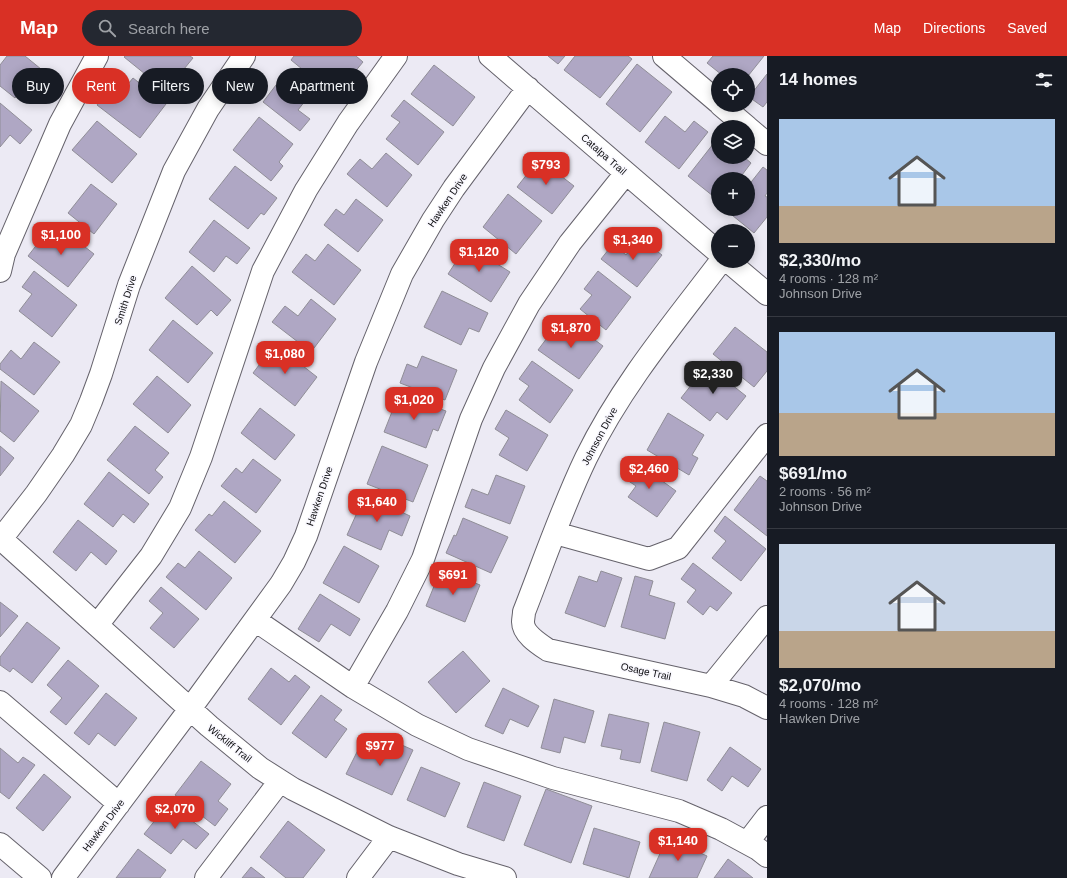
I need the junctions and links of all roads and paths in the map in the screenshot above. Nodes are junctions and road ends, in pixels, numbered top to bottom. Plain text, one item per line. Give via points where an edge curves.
1 (97, 56) edge
2 (244, 56) edge
3 (396, 56) edge
4 (490, 56) edge
5 (664, 56) edge
6 (528, 88) junction
7 (711, 96) edge
8 (730, 112) edge
9 (739, 120) edge
10 (755, 133) edge
11 (767, 144) edge
12 (626, 173) junction
13 (711, 246) edge
14 (716, 268) edge
15 (736, 268) edge
16 (0, 271) edge
17 (767, 294) edge
18 (767, 435) edge
19 (555, 533) junction
20 (1, 539) edge
21 (767, 617) edge
22 (254, 620) junction
23 (97, 625) junction
24 (528, 633) joint
25 (711, 686) junction
26 (353, 687) junction
27 (0, 702) edge
28 (767, 708) edge
29 (190, 709) junction
30 (280, 781) junction
31 (119, 804) junction
32 (767, 817) edge
33 (389, 837) junction
34 (747, 843) junction
35 (0, 844) edge
36 (767, 856) edge
37 (491, 876) edge
38 (40, 878) edge
39 (63, 878) edge
40 (206, 878) edge
41 (358, 878) edge

1 - 16 street via 60,124 4,254
2 - 20 street, Smith Drive via 208,110 174,171 129,285 92,401 81,425 36,494
3 - 23 street via 348,123 306,190 263,271 201,457 180,508 151,556
4 - 6 street, Catalpa Trail
5 - 7 street
6 - 12 street, Catalpa Trail
6 - 22 street, Hawken Drive via 454,188 402,274 366,362 306,536 281,584
8 - 9 street
10 - 11 street
12 - 13 street, Catalpa Trail
12 - 26 street via 570,243 529,304 494,368 471,419 423,559 397,611
14 - 19 street, Johnson Drive via 621,396 586,458
15 - 17 street
18 - 19 street via 678,548 649,559
19 - 24 street, Johnson Drive via 524,612 523,623
20 - 23 street, Wickliff Trail
21 - 25 street
22 - 26 street
22 - 29 street, Hawken Drive
23 - 29 street, Wickliff Trail
24 - 25 street, Osage Trail via 548,650
25 - 28 street, Osage Trail via 744,696
26 - 34 street via 417,725 468,749 553,778 679,811
27 - 31 street
29 - 30 street, Wickliff Trail via 260,768
29 - 31 street, Hawken Drive
30 - 33 street, Wickliff Trail
30 - 40 street
31 - 39 street, Hawken Drive
32 - 34 street
33 - 37 street, Wickliff Trail
33 - 41 street
34 - 36 street
35 - 38 street

